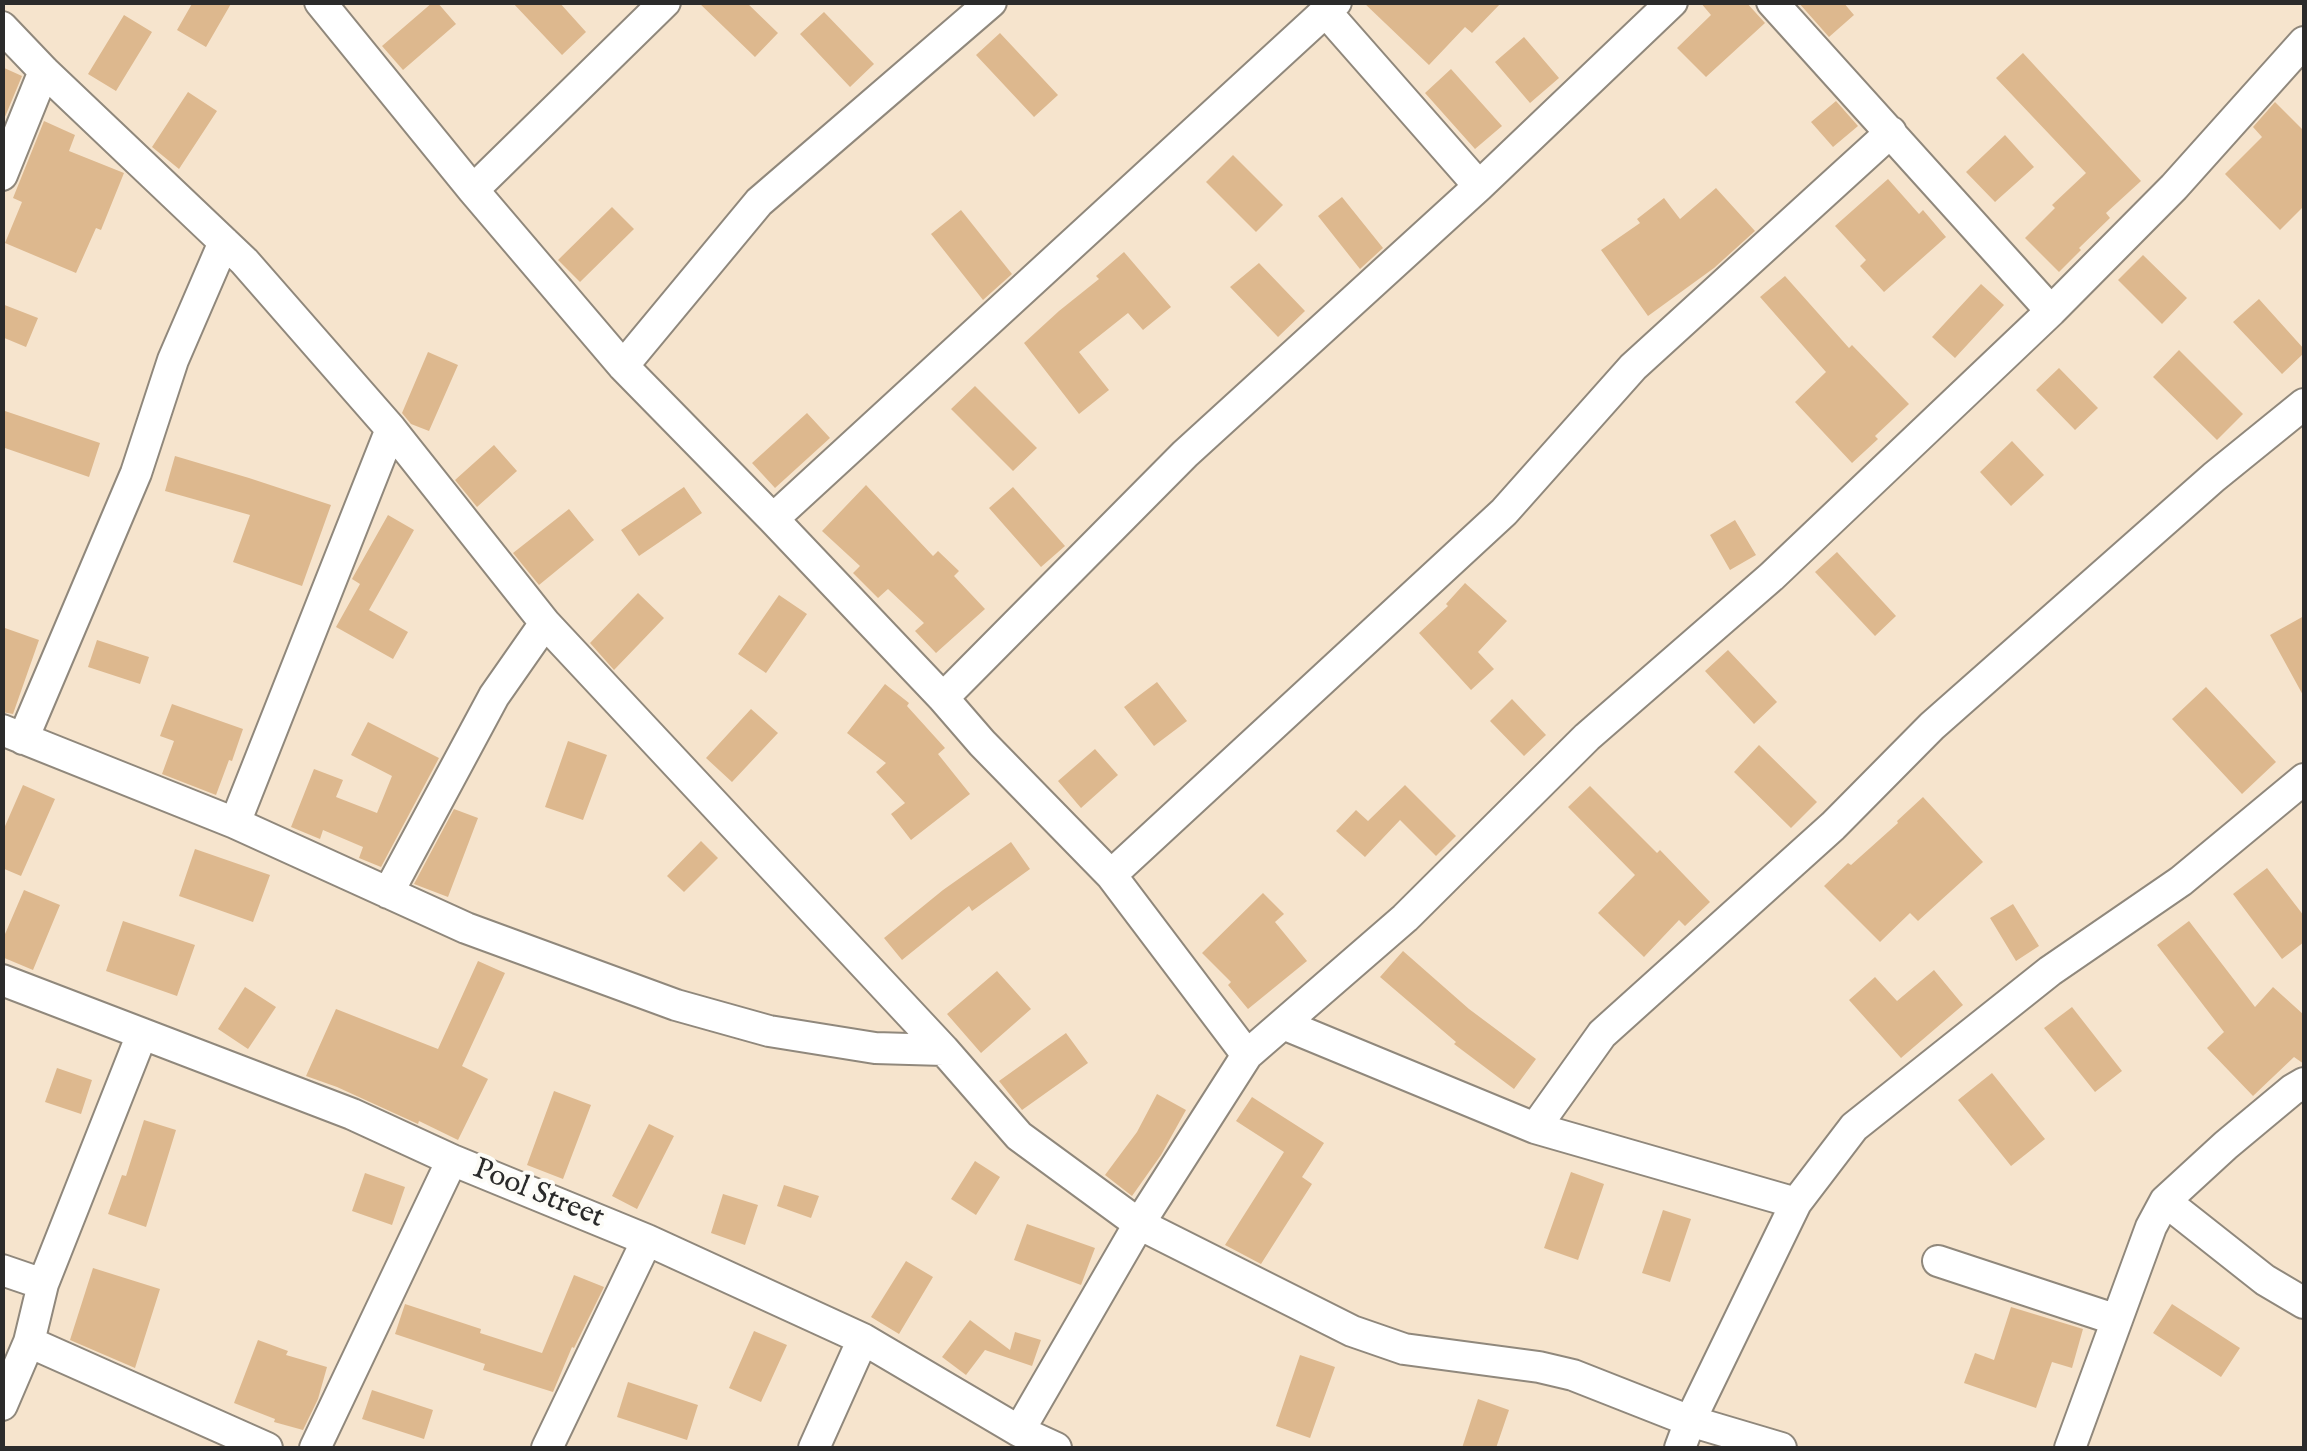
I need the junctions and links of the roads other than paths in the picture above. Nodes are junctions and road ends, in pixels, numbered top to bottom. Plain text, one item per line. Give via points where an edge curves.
1 (665, 2) edge
2 (991, 2) edge
3 (1672, 2) edge
4 (1772, 2) edge
5 (330, 7) edge
6 (1331, 8) edge
7 (2, 27) edge
8 (2304, 42) edge
9 (44, 71) junction
10 (1892, 132) junction
11 (2, 175) edge
12 (1479, 186) junction
13 (473, 190) junction
14 (224, 242) junction
15 (2052, 311) junction
16 (623, 366) junction
17 (2304, 404) edge
18 (391, 429) junction
19 (773, 518) junction
20 (546, 623) junction
21 (943, 698) junction
22 (13, 735) edge
23 (2304, 778) edge
24 (236, 823) junction
25 (1112, 875) junction
26 (388, 893) junction
27 (2, 980) edge
28 (1282, 1024) junction
29 (142, 1034) junction
30 (944, 1050) junction
31 (1247, 1055) junction
32 (2304, 1084) edge
33 (1536, 1128) junction
34 (452, 1160) junction
35 (2164, 1201) junction
36 (1796, 1203) junction
37 (1138, 1224) junction
38 (648, 1240) junction
39 (1938, 1261) dead end
40 (2, 1270) edge
41 (43, 1284) junction
42 (2304, 1302) edge
43 (2117, 1320) junction
44 (864, 1339) junction
45 (30, 1342) junction
46 (2, 1405) edge
47 (1019, 1431) junction
48 (1685, 1435) edge
49 (267, 1448) edge
50 (314, 1448) edge
51 (546, 1448) edge
52 (814, 1448) edge
53 (1056, 1448) edge
54 (1781, 1448) edge
55 (2070, 1448) edge

1 - 13 street
2 - 16 street via 759,202
3 - 12 street
4 - 10 street
5 - 13 street
6 - 12 street
6 - 19 street
7 - 9 street
8 - 15 street
9 - 11 street
9 - 14 street
10 - 15 street
10 - 25 street via 1633,366 1504,512
12 - 21 street via 1186,454
13 - 16 street
14 - 18 street
14 - 22 street via 136,474
15 - 28 street via 1771,576 1587,736 1404,918
16 - 19 street
17 - 33 street via 1947,712 1602,1034
18 - 20 street
18 - 24 street
19 - 21 street
20 - 26 street via 494,696
20 - 30 street
21 - 25 street
22 - 24 street
23 - 36 street via 2182,882 2050,971 1854,1127
24 - 26 street
25 - 31 street
26 - 30 street via 676,1005 769,1031 875,1048
27 - 29 street, Pool Street
28 - 31 street
28 - 33 street
29 - 34 street, Pool Street
29 - 41 street
30 - 37 street via 1019,1136
31 - 37 street
32 - 35 street
33 - 36 street
34 - 38 street, Pool Street
34 - 50 street
35 - 42 street
35 - 43 street
36 - 48 street
37 - 47 street
37 - 48 street via 1352,1331 1404,1350 1573,1375
38 - 44 street, Pool Street
38 - 51 street
39 - 43 street
40 - 41 street
41 - 45 street
43 - 55 street
44 - 47 street, Pool Street
44 - 52 street
45 - 46 street
45 - 49 street
47 - 53 street, Pool Street
48 - 54 street

